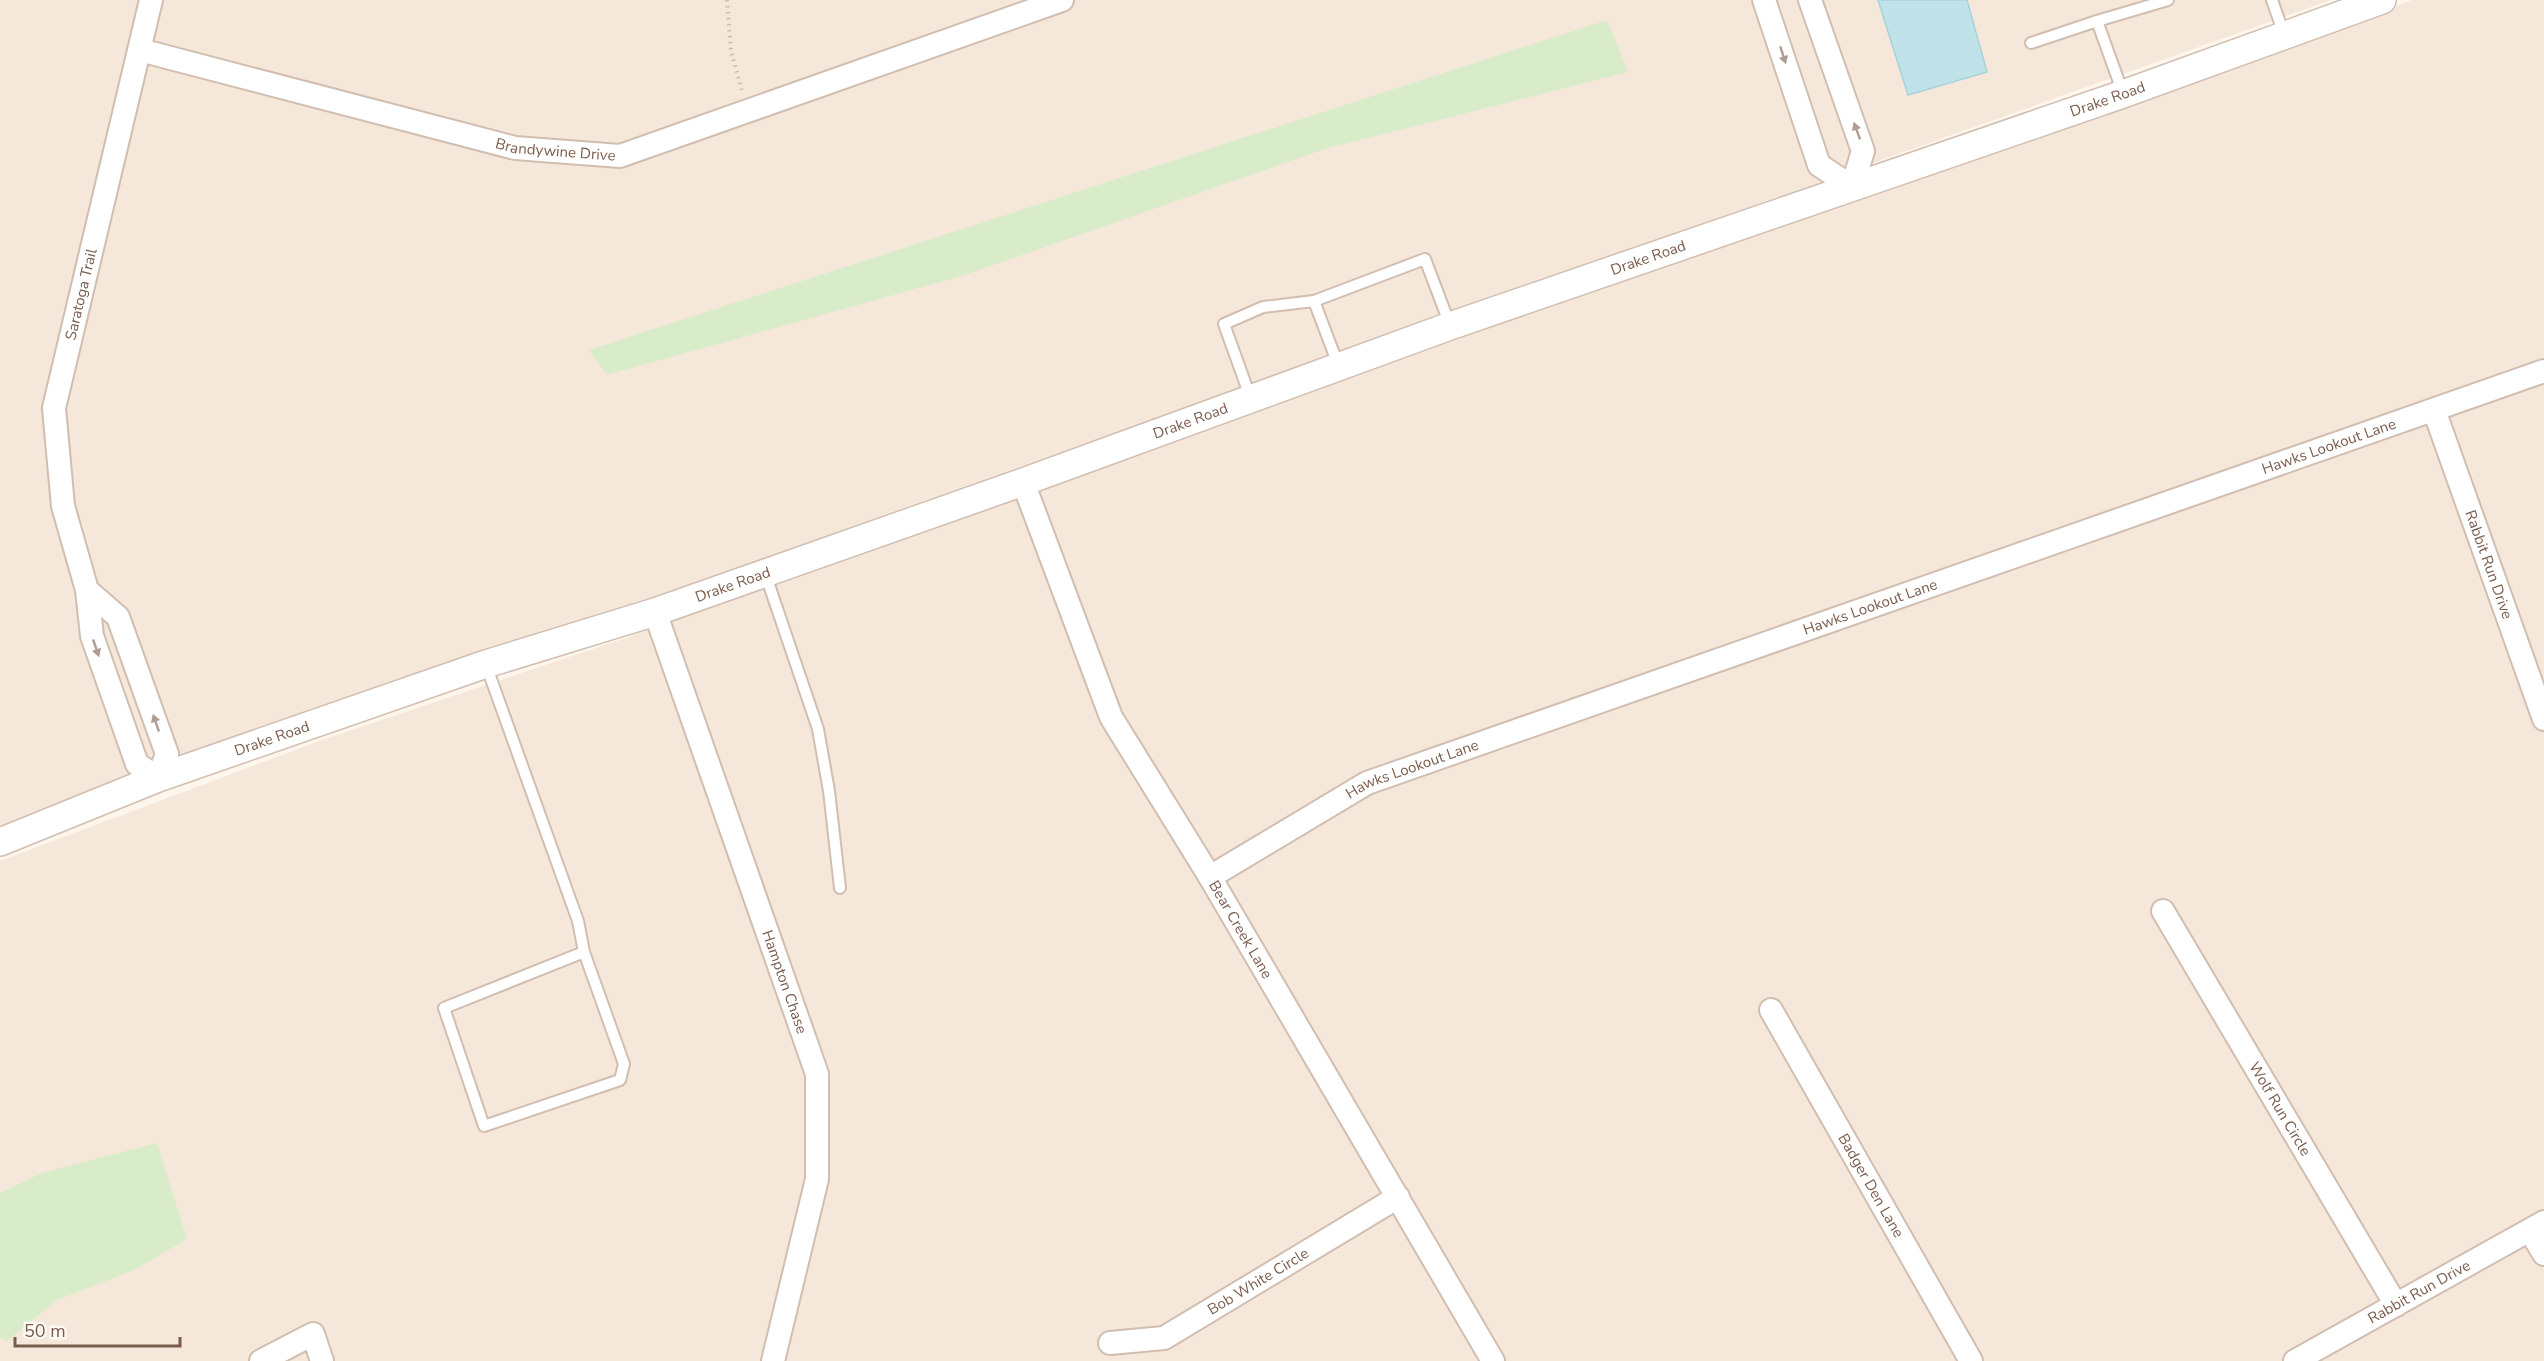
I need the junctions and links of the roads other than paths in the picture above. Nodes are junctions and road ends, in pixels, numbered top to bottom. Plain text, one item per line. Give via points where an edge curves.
1 (151, 0) edge
2 (1062, 0) edge
3 (1764, 0) edge
4 (1810, 0) edge
5 (2168, 0) edge
6 (2272, 0) edge
7 (2382, 0) edge
8 (2097, 21) junction
9 (2284, 34) junction
10 (2031, 44) dead end
11 (140, 50) junction
12 (2123, 94) junction
13 (1851, 187) junction
14 (1314, 301) junction
15 (1450, 326) junction
16 (1339, 367) junction
17 (2544, 371) edge
18 (1251, 399) junction
19 (2434, 411) junction
20 (1023, 482) junction
21 (765, 573) junction
22 (87, 591) junction
23 (655, 612) junction
24 (486, 664) junction
25 (2544, 719) edge
26 (158, 778) junction
27 (0, 842) edge
28 (1210, 877) junction
29 (840, 888) dead end
30 (2163, 911) dead end
31 (584, 952) junction
32 (1771, 1010) dead end
33 (1398, 1197) junction
34 (2537, 1226) edge
35 (2544, 1254) edge
36 (2396, 1305) junction
37 (1110, 1343) dead end
38 (261, 1361) edge
39 (322, 1361) edge
40 (773, 1361) edge
41 (1493, 1361) edge
42 (1971, 1361) edge
43 (2295, 1361) edge

1 - 11 street, Saratoga Trail
2 - 11 street, Brandywine Drive via 620,156 515,148
3 -> 13 street via 1819,165
13 -> 4 street via 1863,150
5 - 8 lane
6 - 9 lane
7 - 9 street, Drake Road
8 - 10 lane
8 - 12 lane
9 - 12 street, Drake Road
11 - 22 street, Saratoga Trail via 54,408 63,506
12 - 13 street, Drake Road
13 - 15 street, Drake Road
14 - 15 lane via 1425,260
14 - 16 lane
14 - 18 lane via 1263,307 1224,324
15 - 16 street, Drake Road
16 - 18 street, Drake Road
17 - 19 street, Hawks Lookout Lane
18 - 20 street, Drake Road
19 - 25 street, Rabbit Run Drive
19 - 28 street, Hawks Lookout Lane via 1367,783
20 - 21 street, Drake Road
20 - 28 street, Bear Creek Lane via 1111,717
21 - 23 street, Drake Road
21 - 29 lane via 818,729
22 -> 26 street, Saratoga Trail via 92,636 137,764
26 -> 22 street via 166,754 118,617
23 - 24 street, Drake Road
23 - 40 street, Hampton Chase via 817,1074 817,1179
24 - 26 street, Drake Road
24 - 31 lane via 578,921
26 - 27 street, Drake Road
28 - 33 street, Bear Creek Lane
30 - 36 street, Wolf Run Circle
31 - 31 lane via 624,1064 620,1080 484,1126 444,1008
32 - 42 street, Badger Den Lane
33 - 37 street, Bob White Circle via 1164,1338
33 - 41 street, Bear Creek Lane
34 - 35 street
34 - 36 street, Rabbit Run Drive
36 - 43 street, Rabbit Run Drive
38 - 39 street via 313,1334

